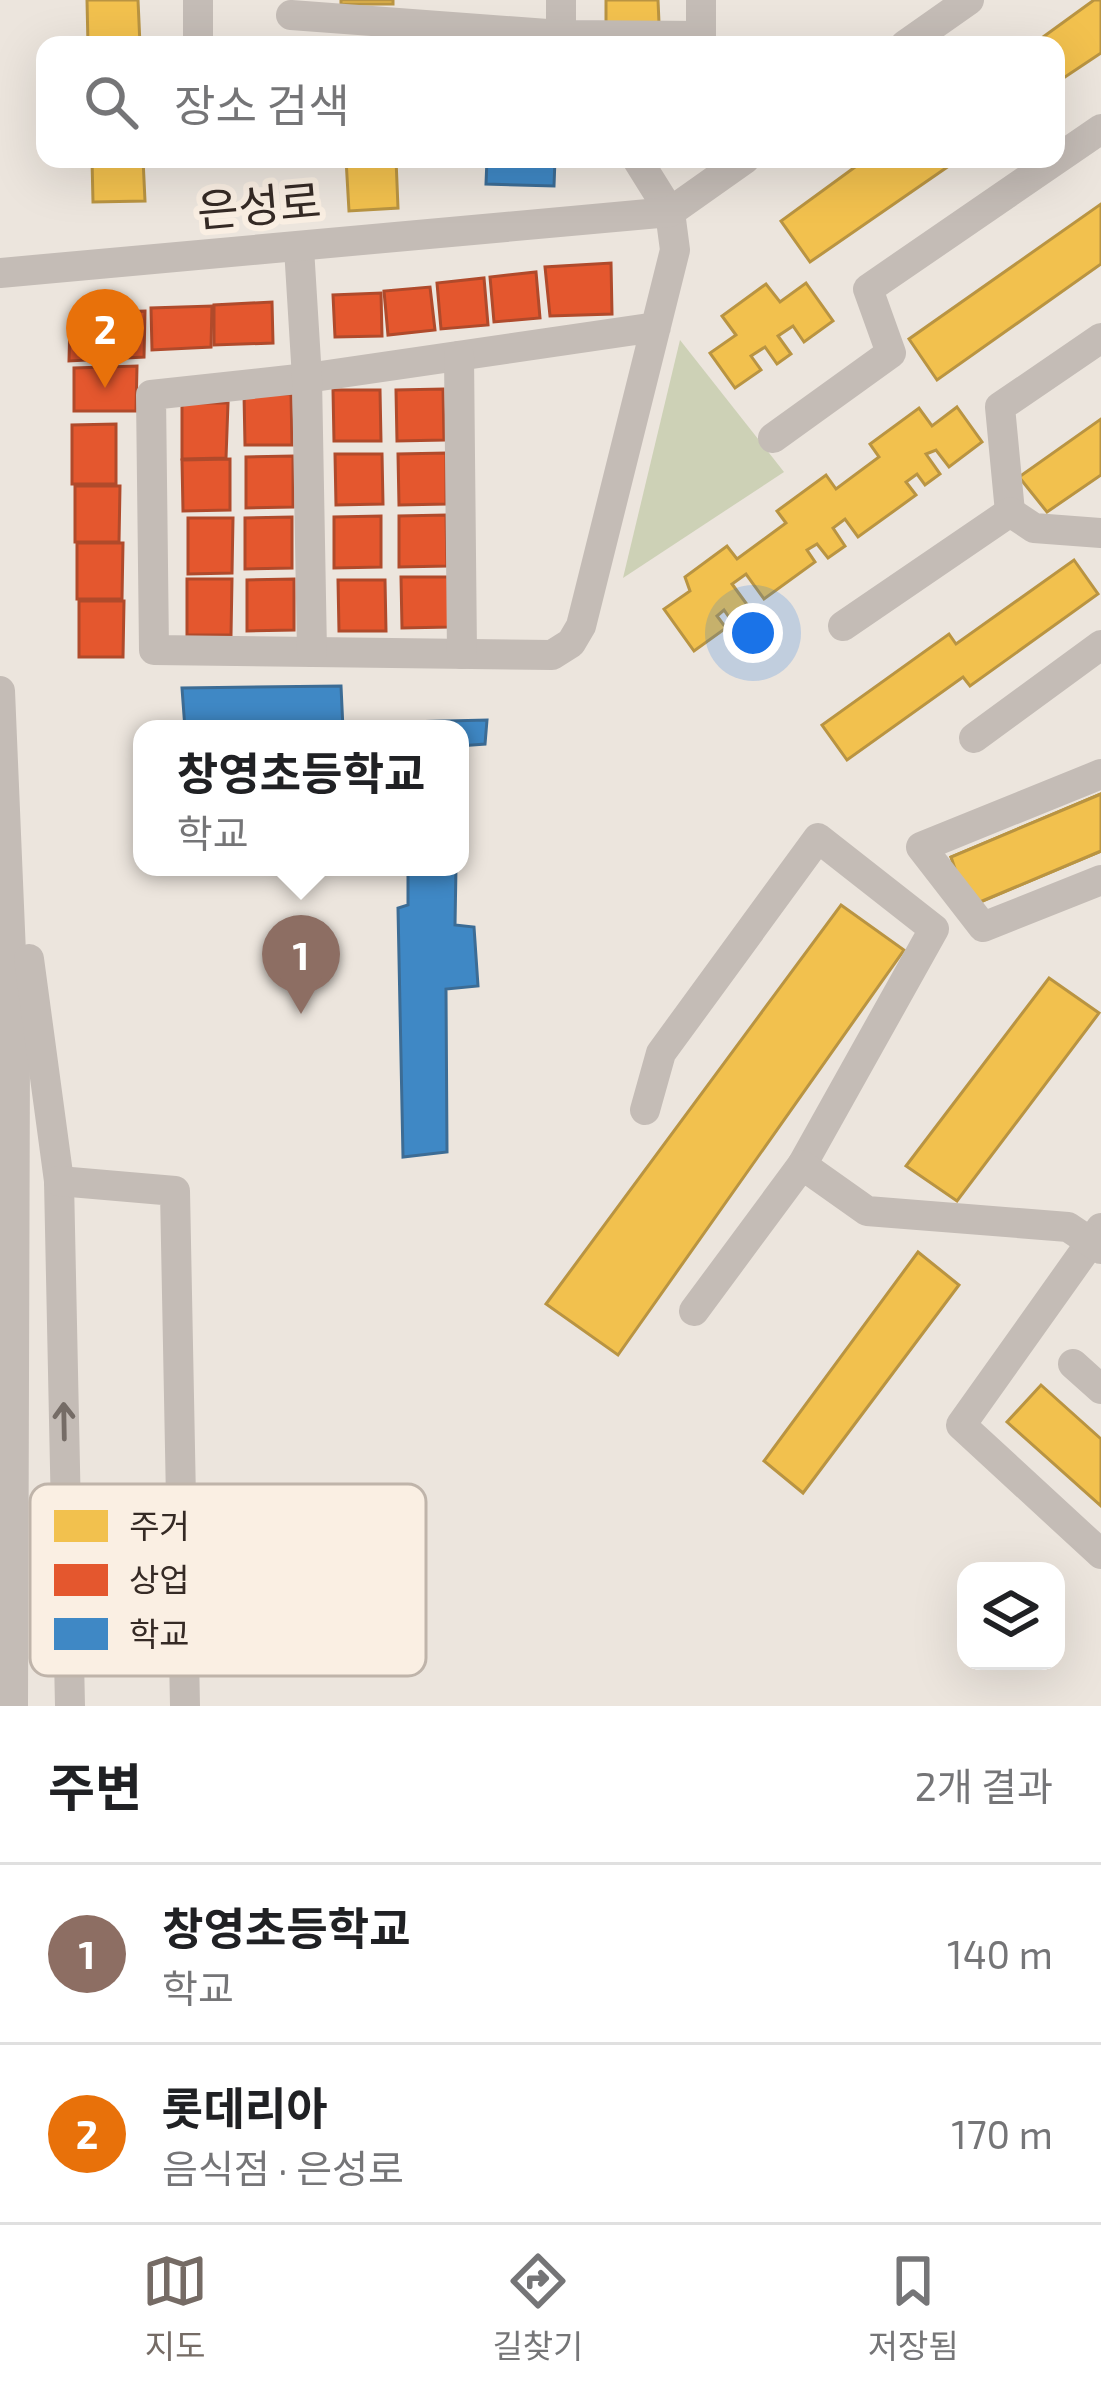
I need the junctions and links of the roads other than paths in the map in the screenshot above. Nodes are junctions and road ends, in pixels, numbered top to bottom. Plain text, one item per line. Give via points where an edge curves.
1 (198, 0) edge
2 (561, 0) edge
3 (701, 0) edge
4 (969, 0) edge
5 (291, 20) edge
6 (199, 36) edge
7 (509, 36) edge
8 (564, 36) edge
9 (701, 36) edge
10 (918, 36) edge
11 (1101, 129) edge
12 (1065, 154) edge
13 (643, 168) edge
14 (732, 168) edge
15 (1044, 168) edge
16 (670, 212) junction
17 (299, 248) junction
18 (0, 273) edge
19 (656, 327) junction
20 (1101, 338) edge
21 (459, 356) junction
22 (308, 379) junction
23 (773, 437) dead end
24 (1010, 512) junction
25 (1101, 533) edge
26 (844, 626) dead end
27 (1101, 646) edge
28 (312, 652) junction
29 (462, 654) junction
30 (0, 691) edge
31 (974, 738) dead end
32 (2, 763) edge
33 (1101, 774) edge
34 (0, 797) edge
35 (1101, 880) edge
36 (645, 1110) dead end
37 (802, 1165) junction
38 (58, 1181) junction
39 (1098, 1239) edge
40 (694, 1310) dead end
41 (1073, 1364) dead end
42 (1101, 1388) edge
43 (65, 1484) edge
44 (180, 1484) edge
45 (1101, 1554) edge
46 (69, 1676) edge
47 (183, 1676) edge
48 (13, 1706) edge
49 (70, 1706) edge
50 (184, 1706) edge

1 - 6 street
2 - 8 street
3 - 9 street
4 - 10 street
5 - 7 street
11 - 12 street
13 - 16 street
14 - 16 street, 은성로
15 - 23 street via 868,289 891,353
16 - 17 street, 은성로
16 - 19 street via 675,250
17 - 18 street, 은성로
17 - 22 street
19 - 21 street
19 - 29 street via 571,643 542,666
20 - 24 street via 1000,406
21 - 22 street
21 - 29 street
22 - 28 street
22 - 28 street via 152,395 154,650
24 - 25 street via 1034,528
24 - 26 street
27 - 31 street
28 - 29 street
30 - 32 street
32 - 34 street
32 - 38 street
32 - 48 street via 15,1048
33 - 35 street via 921,847 983,927
36 - 37 street via 661,1053 818,838 934,928
37 - 39 street via 867,1211 1068,1227
37 - 40 street
43 -> 38 street
38 - 44 street via 175,1190
39 - 45 street via 961,1425
41 - 42 street
49 -> 46 street
47 - 50 street

